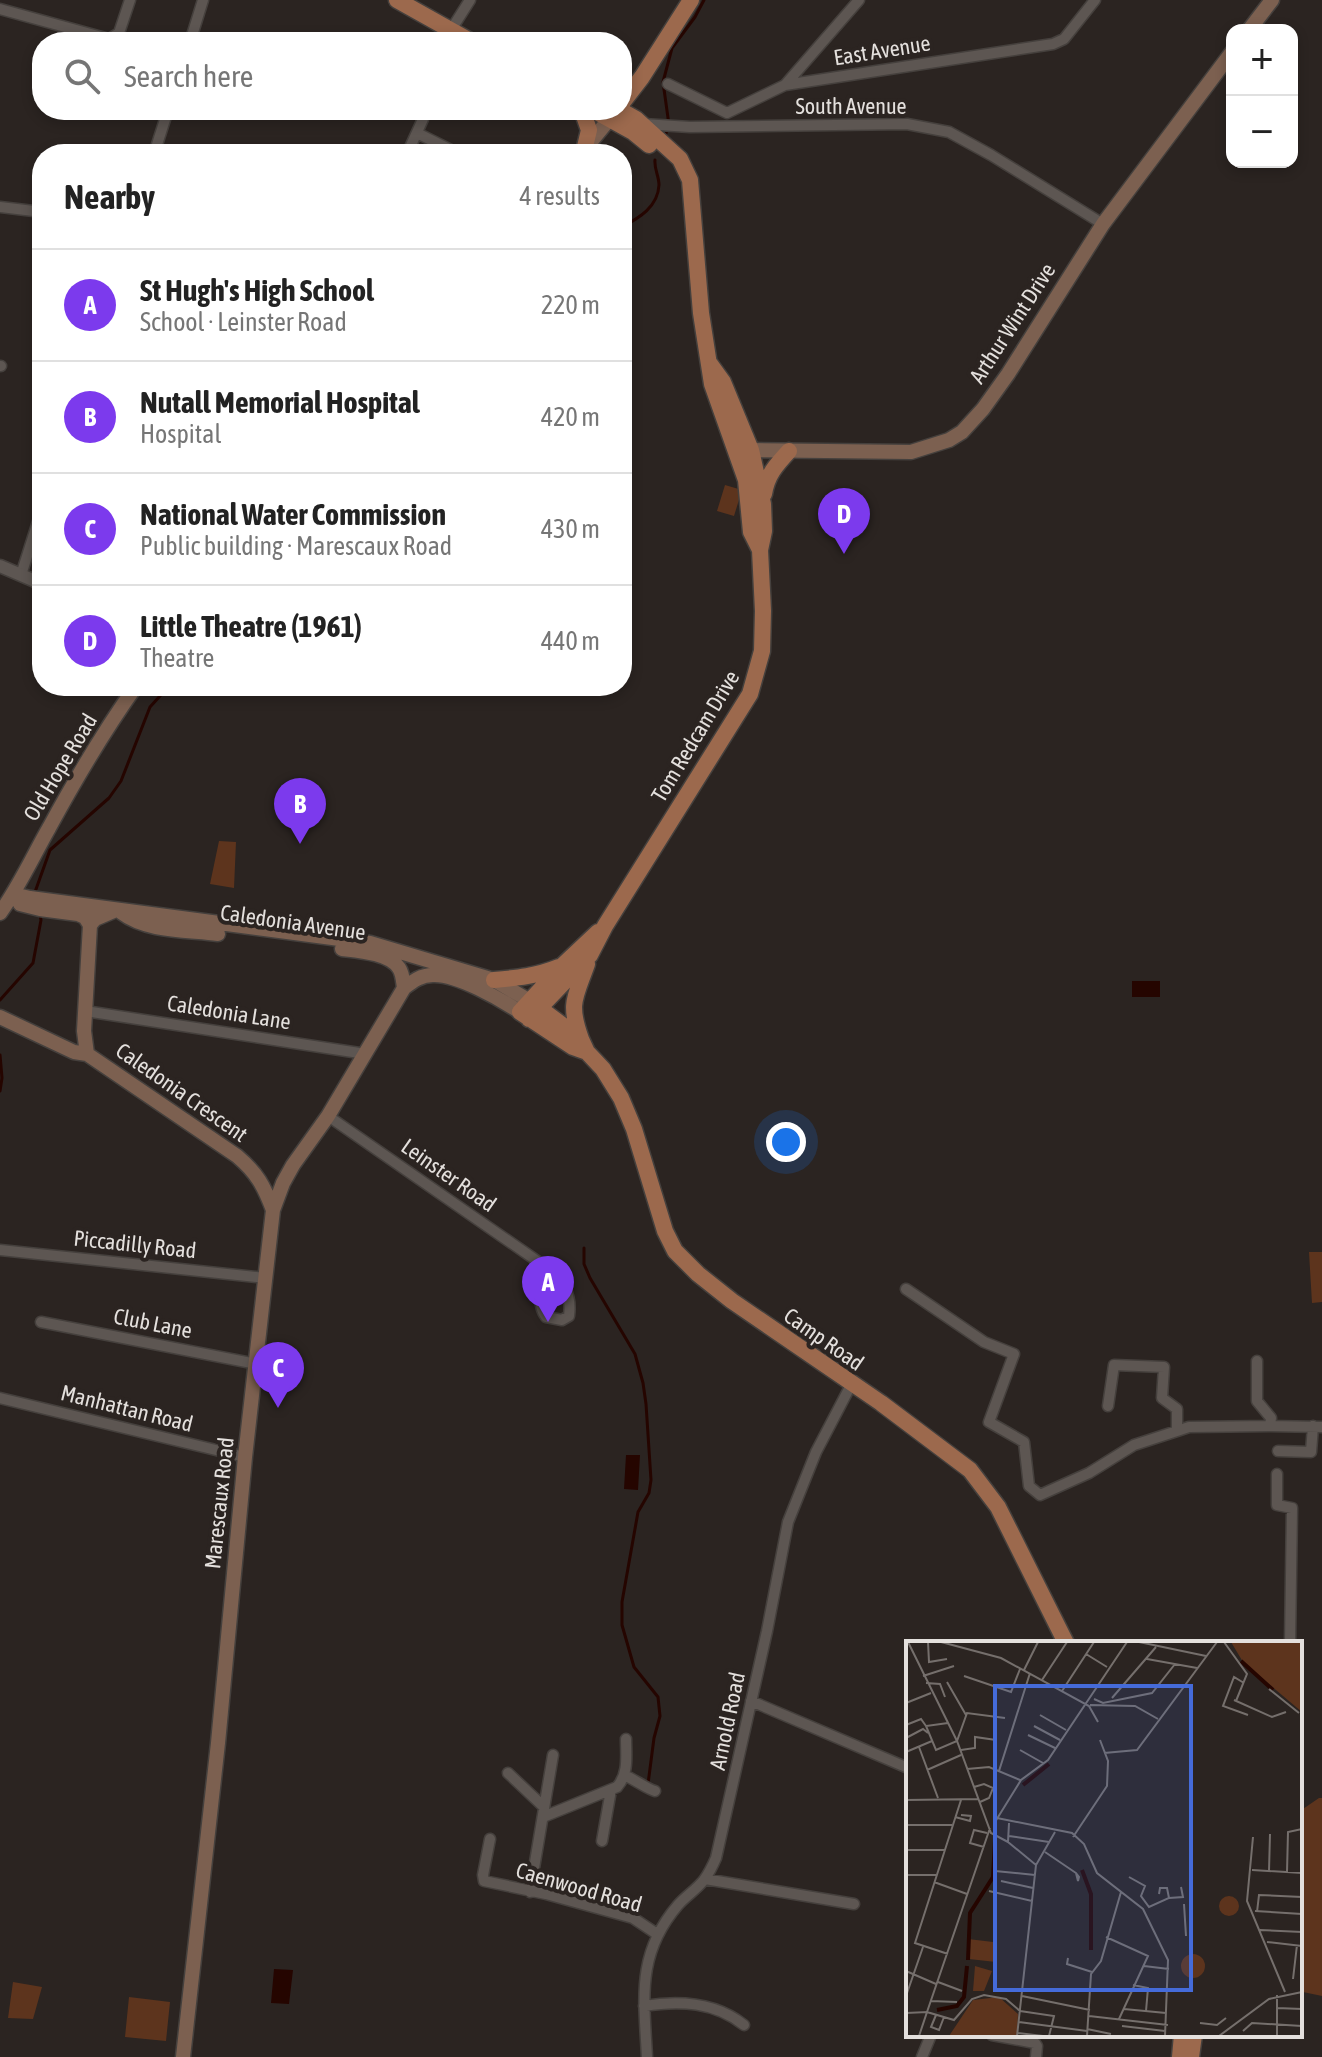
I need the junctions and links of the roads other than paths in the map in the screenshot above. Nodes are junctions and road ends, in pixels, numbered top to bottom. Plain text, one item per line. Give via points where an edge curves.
1 (130, 0) edge
2 (203, 0) edge
3 (397, 0) edge
4 (470, 0) edge
5 (691, 0) edge
6 (859, 0) edge
7 (1095, 0) edge
8 (1272, 0) edge
9 (0, 9) edge
10 (1254, 24) edge
11 (451, 30) junction
12 (84, 32) edge
13 (119, 32) edge
14 (193, 32) edge
15 (454, 32) edge
16 (1226, 60) edge
17 (642, 77) junction
18 (668, 84) dead end
19 (785, 85) junction
20 (632, 90) edge
21 (165, 120) edge
22 (423, 120) edge
23 (586, 120) edge
24 (609, 120) edge
25 (622, 120) edge
26 (632, 120) edge
27 (641, 124) junction
28 (417, 133) junction
29 (157, 144) edge
30 (412, 144) edge
31 (439, 144) edge
32 (585, 144) edge
33 (590, 144) edge
34 (0, 207) edge
35 (32, 211) edge
36 (1103, 224) junction
37 (696, 243) junction
38 (789, 451) junction
39 (744, 452) junction
40 (763, 504) junction
41 (32, 540) edge
42 (760, 550) junction
43 (0, 566) edge
44 (21, 575) junction
45 (32, 580) edge
46 (129, 696) edge
47 (7, 902) edge
48 (36, 903) junction
49 (118, 910) junction
50 (90, 925) junction
51 (605, 926) junction
52 (590, 955) junction
53 (563, 965) junction
54 (494, 980) junction
55 (404, 988) junction
56 (529, 1010) junction
57 (85, 1011) junction
58 (0, 1017) edge
59 (584, 1046) junction
60 (87, 1054) junction
61 (366, 1054) junction
62 (328, 1116) junction
63 (293, 1165) junction
64 (251, 1168) junction
65 (273, 1210) junction
66 (0, 1250) edge
67 (546, 1267) junction
68 (266, 1278) junction
69 (906, 1289) dead end
70 (41, 1322) dead end
71 (1257, 1361) dead end
72 (257, 1364) junction
73 (851, 1385) junction
74 (0, 1398) edge
75 (1108, 1406) dead end
76 (1270, 1426) junction
77 (1317, 1426) edge
78 (1177, 1431) junction
79 (1278, 1451) dead end
80 (245, 1457) junction
81 (1277, 1474) dead end
82 (1065, 1641) edge
83 (1290, 1641) edge
84 (751, 1701) junction
85 (626, 1739) dead end
86 (553, 1755) dead end
87 (906, 1767) edge
88 (508, 1773) dead end
89 (624, 1775) junction
90 (611, 1790) junction
91 (655, 1791) dead end
92 (544, 1812) junction
93 (490, 1839) dead end
94 (602, 1841) dead end
95 (705, 1879) junction
96 (530, 1892) junction
97 (854, 1904) dead end
98 (657, 1934) junction
99 (644, 2006) junction
100 (744, 2025) dead end
101 (930, 2037) edge
102 (1003, 2037) edge
103 (1182, 2037) edge
104 (1194, 2037) edge
105 (183, 2057) edge
106 (647, 2057) edge
107 (922, 2057) edge
108 (1036, 2057) edge
109 (1180, 2057) edge
110 (1191, 2057) edge

1 - 13 street
2 - 14 street
3 - 11 main road
4 - 11 street
5 - 17 main road
6 - 19 street
7 - 19 street, East Avenue via 1064,39 1053,44
8 - 10 main road
9 - 12 street
11 - 15 main road
16 - 36 main road, Arthur Wint Drive
17 - 20 main road
17 - 27 main road via 635,101
18 - 19 street, East Avenue via 727,113
21 - 29 street
22 - 28 street
23 - 32 main road
24 - 33 main road
25 - 37 main road, Tom Redcam Drive via 672,163
26 - 27 main road, Tom Redcam Drive
27 - 36 street, South Avenue via 907,124 949,132
27 - 37 main road, Tom Redcam Drive via 680,159 690,180
28 - 30 street
28 - 31 street
34 - 35 street
36 - 38 main road, Arthur Wint Drive via 1008,374 962,432 911,452
37 - 39 main road, Tom Redcam Drive via 712,384
38 - 39 main road, Arthur Wint Drive
38 - 40 main road via 771,470
39 - 40 main road, Tom Redcam Drive via 759,480
39 - 42 main road, Tom Redcam Drive via 751,532
40 - 42 main road, Tom Redcam Drive
41 - 44 street
42 - 51 main road, Tom Redcam Drive via 762,651 750,694
43 - 44 street
44 - 45 street
46 - 47 main road, Old Hope Road
47 - 48 main road
48 - 49 main road, Caledonia Avenue
48 - 50 main road via 82,915
49 - 50 main road
49 - 54 main road, Caledonia Avenue via 370,943
49 - 55 main road, Caledonia Avenue via 149,926 383,957 398,966
50 - 57 main road, Caledonia Crescent
51 - 52 main road, Tom Redcam Drive
51 - 53 main road, Tom Redcam Drive
52 - 56 main road, Tom Redcam Drive
52 - 59 main road via 573,1002
53 - 54 main road
53 - 56 main road, Tom Redcam Drive
54 - 56 main road, Caledonia Avenue
55 - 56 main road via 422,977 445,976
55 - 61 main road, Marescaux Road
56 - 59 main road, Camp Road
57 - 60 main road, Caledonia Crescent
57 - 61 street, Caledonia Lane
58 - 60 main road, Caledonia Crescent
59 - 73 main road, Camp Road via 621,1098 675,1251 732,1301
60 - 64 main road, Caledonia Crescent
61 - 62 main road, Marescaux Road
62 - 63 main road, Marescaux Road
62 - 67 street, Leinster Road
63 - 64 main road, Caledonia Crescent via 274,1176
63 - 65 main road, Marescaux Road
64 - 65 main road, Caledonia Crescent
65 - 68 main road, Marescaux Road
66 - 68 street, Piccadilly Road
67 - 67 street, Leinster Road via 569,1295 569,1316 562,1320 546,1317 540,1309
68 - 72 main road, Marescaux Road
69 - 78 street via 984,1342 1014,1354 989,1422 1024,1442 1029,1486 1040,1495 1134,1445
70 - 72 street, Club Lane
71 - 76 street via 1257,1401 1271,1418
72 - 80 main road, Marescaux Road
73 - 82 main road, Camp Road via 970,1470 998,1507
73 - 84 street, Arnold Road via 788,1522
74 - 80 street, Manhattan Road
75 - 78 street via 1114,1365 1164,1367 1162,1398 1177,1409
76 - 77 street
76 - 78 street
77 - 79 street via 1311,1452
80 - 105 main road, Marescaux Road
81 - 83 street via 1277,1505 1292,1508
84 - 87 street
84 - 95 street, Arnold Road via 716,1858
85 - 89 street
86 - 92 street
88 - 92 street
89 - 90 street
89 - 91 street
90 - 92 street
90 - 94 street
92 - 96 street
93 - 96 street, Caenwood Road via 484,1881
95 - 97 street
95 - 98 street, Arnold Road
96 - 98 street, Caenwood Road via 633,1918
98 - 99 street, Arnold Road via 644,1977
99 - 100 street via 686,2002 731,2015
99 - 106 street, Arnold Road
101 - 107 street
102 - 108 street via 1035,2043
103 - 109 main road
104 - 110 main road

